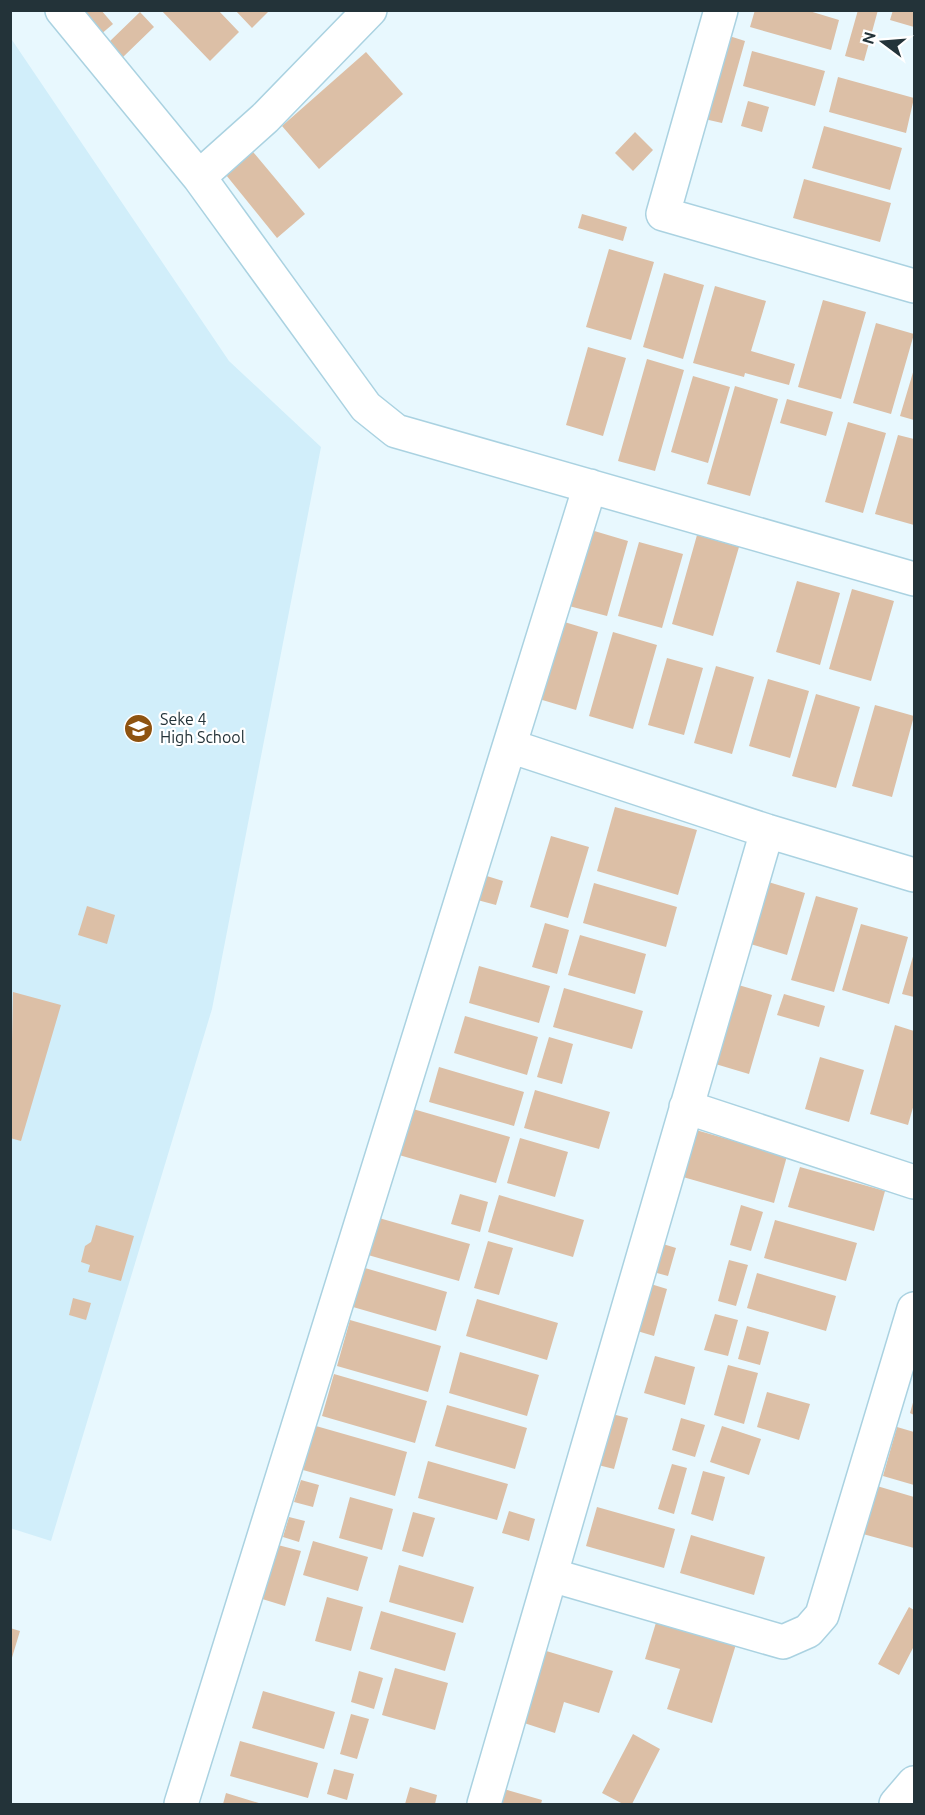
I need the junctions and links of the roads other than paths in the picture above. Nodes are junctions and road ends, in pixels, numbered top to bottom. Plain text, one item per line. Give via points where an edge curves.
1 (62, 10) edge
2 (370, 10) edge
3 (721, 10) edge
4 (199, 177) junction
5 (915, 286) edge
6 (590, 486) junction
7 (915, 579) edge
8 (510, 746) junction
9 (767, 831) junction
10 (915, 875) edge
11 (686, 1107) junction
12 (915, 1182) edge
13 (915, 1309) edge
14 (551, 1575) junction
15 (915, 1783) edge
16 (181, 1804) edge
17 (484, 1804) edge
18 (896, 1804) edge

1 - 4 street
2 - 4 street via 265,118
3 - 5 street via 663,214
4 - 6 street via 380,421 396,430
6 - 7 street
6 - 8 street
8 - 9 street
8 - 16 street
9 - 10 street
9 - 11 street
11 - 12 street
11 - 14 street
13 - 14 street via 822,1615 808,1631 783,1642
14 - 17 street
15 - 18 street

